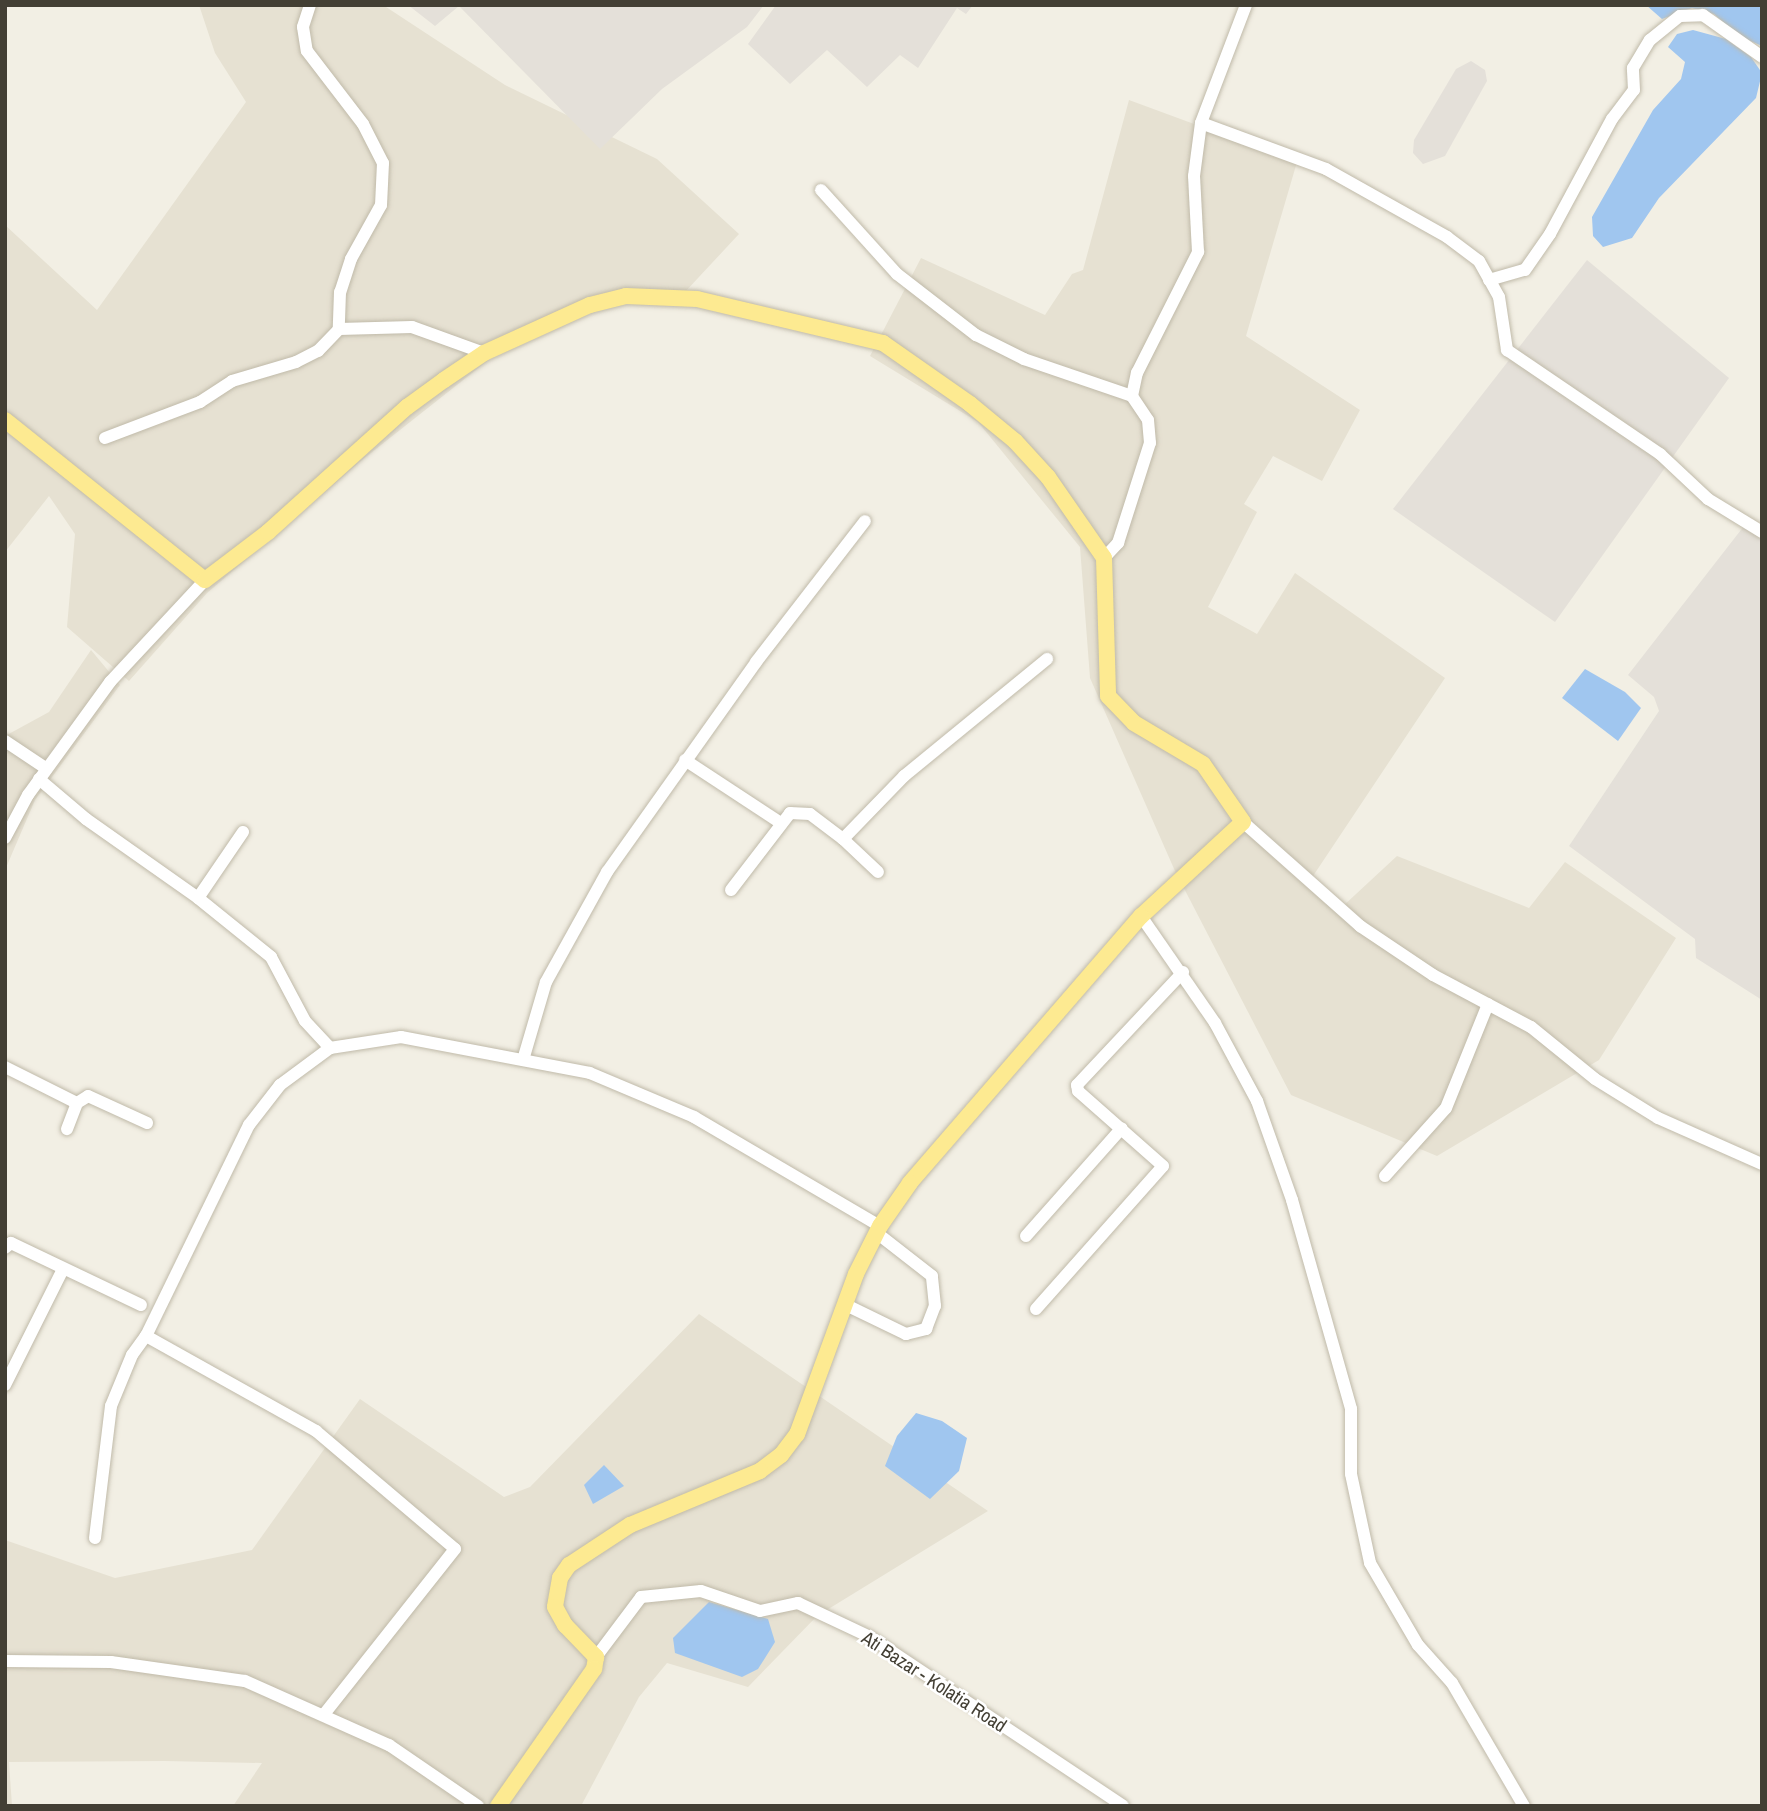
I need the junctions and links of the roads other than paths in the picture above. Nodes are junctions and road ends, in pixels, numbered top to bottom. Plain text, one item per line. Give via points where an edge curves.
1 (310, 5) edge
2 (1246, 5) edge
3 (1762, 57) edge
4 (1201, 123) junction
5 (821, 190) dead end
6 (1489, 280) junction
7 (339, 328) junction
8 (484, 353) junction
9 (1132, 396) junction
10 (5, 421) edge
11 (105, 438) dead end
12 (865, 521) dead end
13 (1762, 532) edge
14 (1104, 558) junction
15 (205, 580) junction
16 (1047, 659) dead end
17 (5, 741) edge
18 (685, 760) junction
19 (43, 774) junction
20 (1243, 822) junction
21 (781, 823) junction
22 (243, 832) dead end
23 (5, 838) edge
24 (842, 839) junction
25 (878, 872) dead end
26 (731, 890) dead end
27 (198, 898) junction
28 (1146, 912) junction
29 (1183, 972) junction
30 (1488, 1004) junction
31 (330, 1048) junction
32 (523, 1060) junction
33 (5, 1067) edge
34 (77, 1103) junction
35 (146, 1123) dead end
36 (1122, 1128) junction
37 (67, 1129) dead end
38 (1762, 1164) edge
39 (1385, 1176) dead end
40 (878, 1230) junction
41 (1026, 1236) dead end
42 (5, 1248) edge
43 (63, 1269) junction
44 (844, 1304) junction
45 (141, 1306) dead end
46 (1036, 1308) dead end
47 (146, 1336) junction
48 (5, 1385) edge
49 (95, 1538) dead end
50 (596, 1657) junction
51 (5, 1661) edge
52 (324, 1714) junction
53 (478, 1806) edge
54 (498, 1806) edge
55 (1124, 1806) edge
56 (1524, 1806) edge

1 - 7 street via 303,27 307,51 363,124 383,163 381,205 351,259 340,292
2 - 4 street
3 - 6 street via 1703,15 1680,16 1660,32 1633,68 1634,90 1612,119 1550,234 1525,270
4 - 6 street via 1326,169 1382,205 1447,237 1479,261
4 - 9 street via 1194,176 1198,252 1150,344
5 - 9 street via 897,274 976,335 1024,359
6 - 13 street via 1499,297 1507,350 1660,454 1708,499
7 - 8 street via 411,327
7 - 11 street via 318,351 296,362 232,381 200,402
8 - 14 main road via 590,305 626,296 659,295 697,299 883,343 901,352 1015,441 1048,477
8 - 15 main road via 407,407 268,532
9 - 14 street via 1148,420 1150,443 1118,542
10 - 15 main road
12 - 18 street
14 - 20 main road via 1108,696 1134,723 1203,764
15 - 19 street via 110,681
16 - 24 street via 904,776
17 - 19 street
18 - 21 street
18 - 32 street via 607,872 546,982
19 - 23 street
19 - 27 street via 86,819
20 - 28 main road
20 - 30 street via 1360,926 1433,975
21 - 24 street via 798,811 824,822
21 - 26 street
22 - 27 street
24 - 25 street
27 - 31 street via 271,957 305,1021
28 - 29 street
28 - 40 main road via 943,1144
29 - 36 street via 1077,1085 1078,1091
29 - 56 street via 1257,1101 1292,1200 1351,1409 1351,1474 1370,1563 1418,1645 1452,1683
30 - 38 street via 1531,1027 1595,1079 1658,1118
30 - 39 street via 1446,1108
31 - 32 street via 401,1037
31 - 47 street via 279,1085 249,1125
32 - 40 street via 590,1073 694,1117
33 - 34 street
34 - 35 street via 88,1096
34 - 37 street
36 - 41 street
36 - 46 street via 1163,1166
40 - 44 main road
40 - 44 street via 932,1276 935,1306 926,1329 906,1335
42 - 43 street via 11,1242
43 - 45 street
43 - 48 street
44 - 50 main road via 797,1434 782,1455 760,1471 629,1525 588,1550 560,1578 555,1606 565,1625
47 - 49 street via 132,1355 111,1406
47 - 52 street via 316,1432 455,1545
50 - 54 main road via 594,1668 544,1745
50 - 55 street, Ati Bazar - Kolatia Road via 641,1597 701,1591 760,1611 798,1603 870,1637
51 - 52 street via 111,1662 245,1681
52 - 53 street via 389,1745

